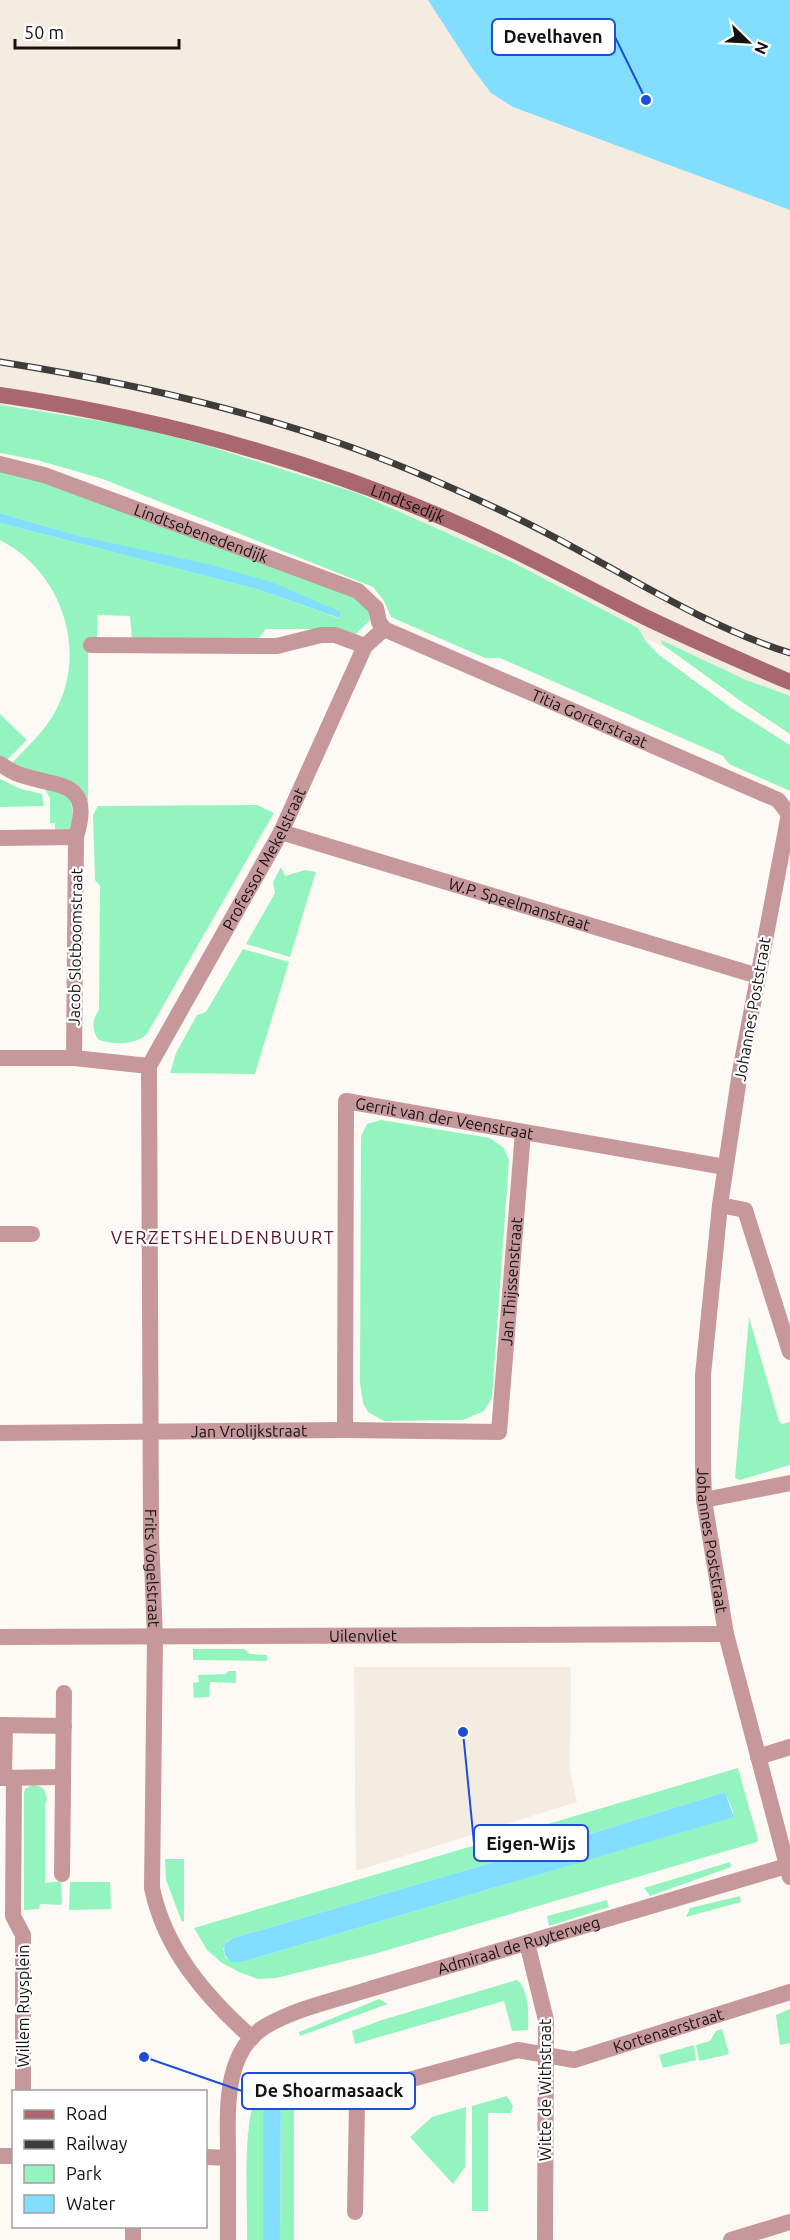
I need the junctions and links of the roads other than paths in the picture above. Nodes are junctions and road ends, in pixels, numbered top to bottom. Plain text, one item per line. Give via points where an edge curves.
1 (0, 395) edge
2 (0, 464) edge
3 (384, 629) junction
4 (92, 645) dead end
5 (365, 646) junction
6 (790, 682) edge
7 (0, 764) edge
8 (790, 814) edge
9 (281, 832) junction
10 (76, 837) junction
11 (0, 838) edge
12 (758, 976) junction
13 (0, 1058) edge
14 (74, 1058) junction
15 (149, 1066) junction
16 (523, 1132) junction
17 (725, 1167) junction
18 (720, 1205) junction
19 (0, 1234) edge
20 (32, 1234) dead end
21 (790, 1352) edge
22 (345, 1430) junction
23 (151, 1432) junction
24 (498, 1432) joint
25 (0, 1433) edge
26 (790, 1483) edge
27 (704, 1500) junction
28 (726, 1634) junction
29 (0, 1638) edge
30 (155, 1638) junction
31 (64, 1693) dead end
32 (2, 1725) edge
33 (64, 1726) junction
34 (790, 1747) edge
35 (758, 1757) junction
36 (63, 1777) junction
37 (6, 1778) edge
38 (789, 1870) edge
39 (62, 1875) dead end
40 (527, 1942) junction
41 (790, 1992) edge
42 (252, 2038) junction
43 (545, 2054) junction
44 (23, 2090) edge
45 (207, 2157) edge
46 (228, 2158) junction
47 (355, 2212) dead end
48 (790, 2222) edge
49 (228, 2240) edge
50 (545, 2240) edge
51 (731, 2240) edge

1 - 6 main road, Lindtsedijk via 176,428 359,484 486,537 718,652
2 - 3 street, Lindtsebenedendijk via 44,474 358,591 376,608
3 - 5 street, Professor Mekelstraat
3 - 8 street, Titia Gorterstraat via 778,800
4 - 5 street via 277,646 335,635
5 - 9 street, Professor Mekelstraat
7 - 10 street, Jacob Slotboomstraat via 20,775 61,784 72,791 81,811
8 - 12 street, Johannes Poststraat
9 - 12 street, W.P. Speelmanstraat
9 - 15 street, Professor Mekelstraat
10 - 11 street
10 - 14 street, Jacob Slotboomstraat
12 - 17 street, Johannes Poststraat
13 - 14 street
14 - 15 street
15 - 23 street, Frits Vogelstraat
16 - 17 street, Gerrit van der Veenstraat
16 - 22 street, Gerrit van der Veenstraat via 346,1101
16 - 24 street, Jan Thijssenstraat
17 - 18 street, Johannes Poststraat
18 - 21 street via 746,1210
18 - 27 street, Johannes Poststraat via 703,1375
19 - 20 street
22 - 23 street, Jan Vrolijkstraat
22 - 24 street, Jan Vrolijkstraat
23 - 25 street, Jan Vrolijkstraat
23 - 30 street, Frits Vogelstraat
26 - 27 street
27 - 28 street, Johannes Poststraat
28 - 30 street, Uilenvliet
28 - 35 street, Johannes Poststraat
29 - 30 street, Uilenvliet
30 - 42 street, Frits Vogelstraat via 152,1888 157,1912 186,1966 221,2009
31 - 33 street
32 - 33 street, Willem Ruysplein
32 - 37 street, Willem Ruysplein
33 - 36 street
34 - 35 street
35 - 38 street, Johannes Poststraat
36 - 37 street
36 - 39 street
37 - 44 street, Willem Ruysplein via 14,1916 23,1935
38 - 40 street, Admiraal de Ruyterweg
40 - 42 street, Admiraal de Ruyterweg via 310,2008 265,2027
40 - 43 street, Witte de Withstraat via 546,2020
41 - 43 street, Kortenaerstraat via 574,2060
42 - 46 street via 234,2067 229,2092
43 - 47 street, Kortenaerstraat via 518,2050 368,2091 357,2104
43 - 50 street, Witte de Withstraat
45 - 46 street
46 - 49 street
48 - 51 street

